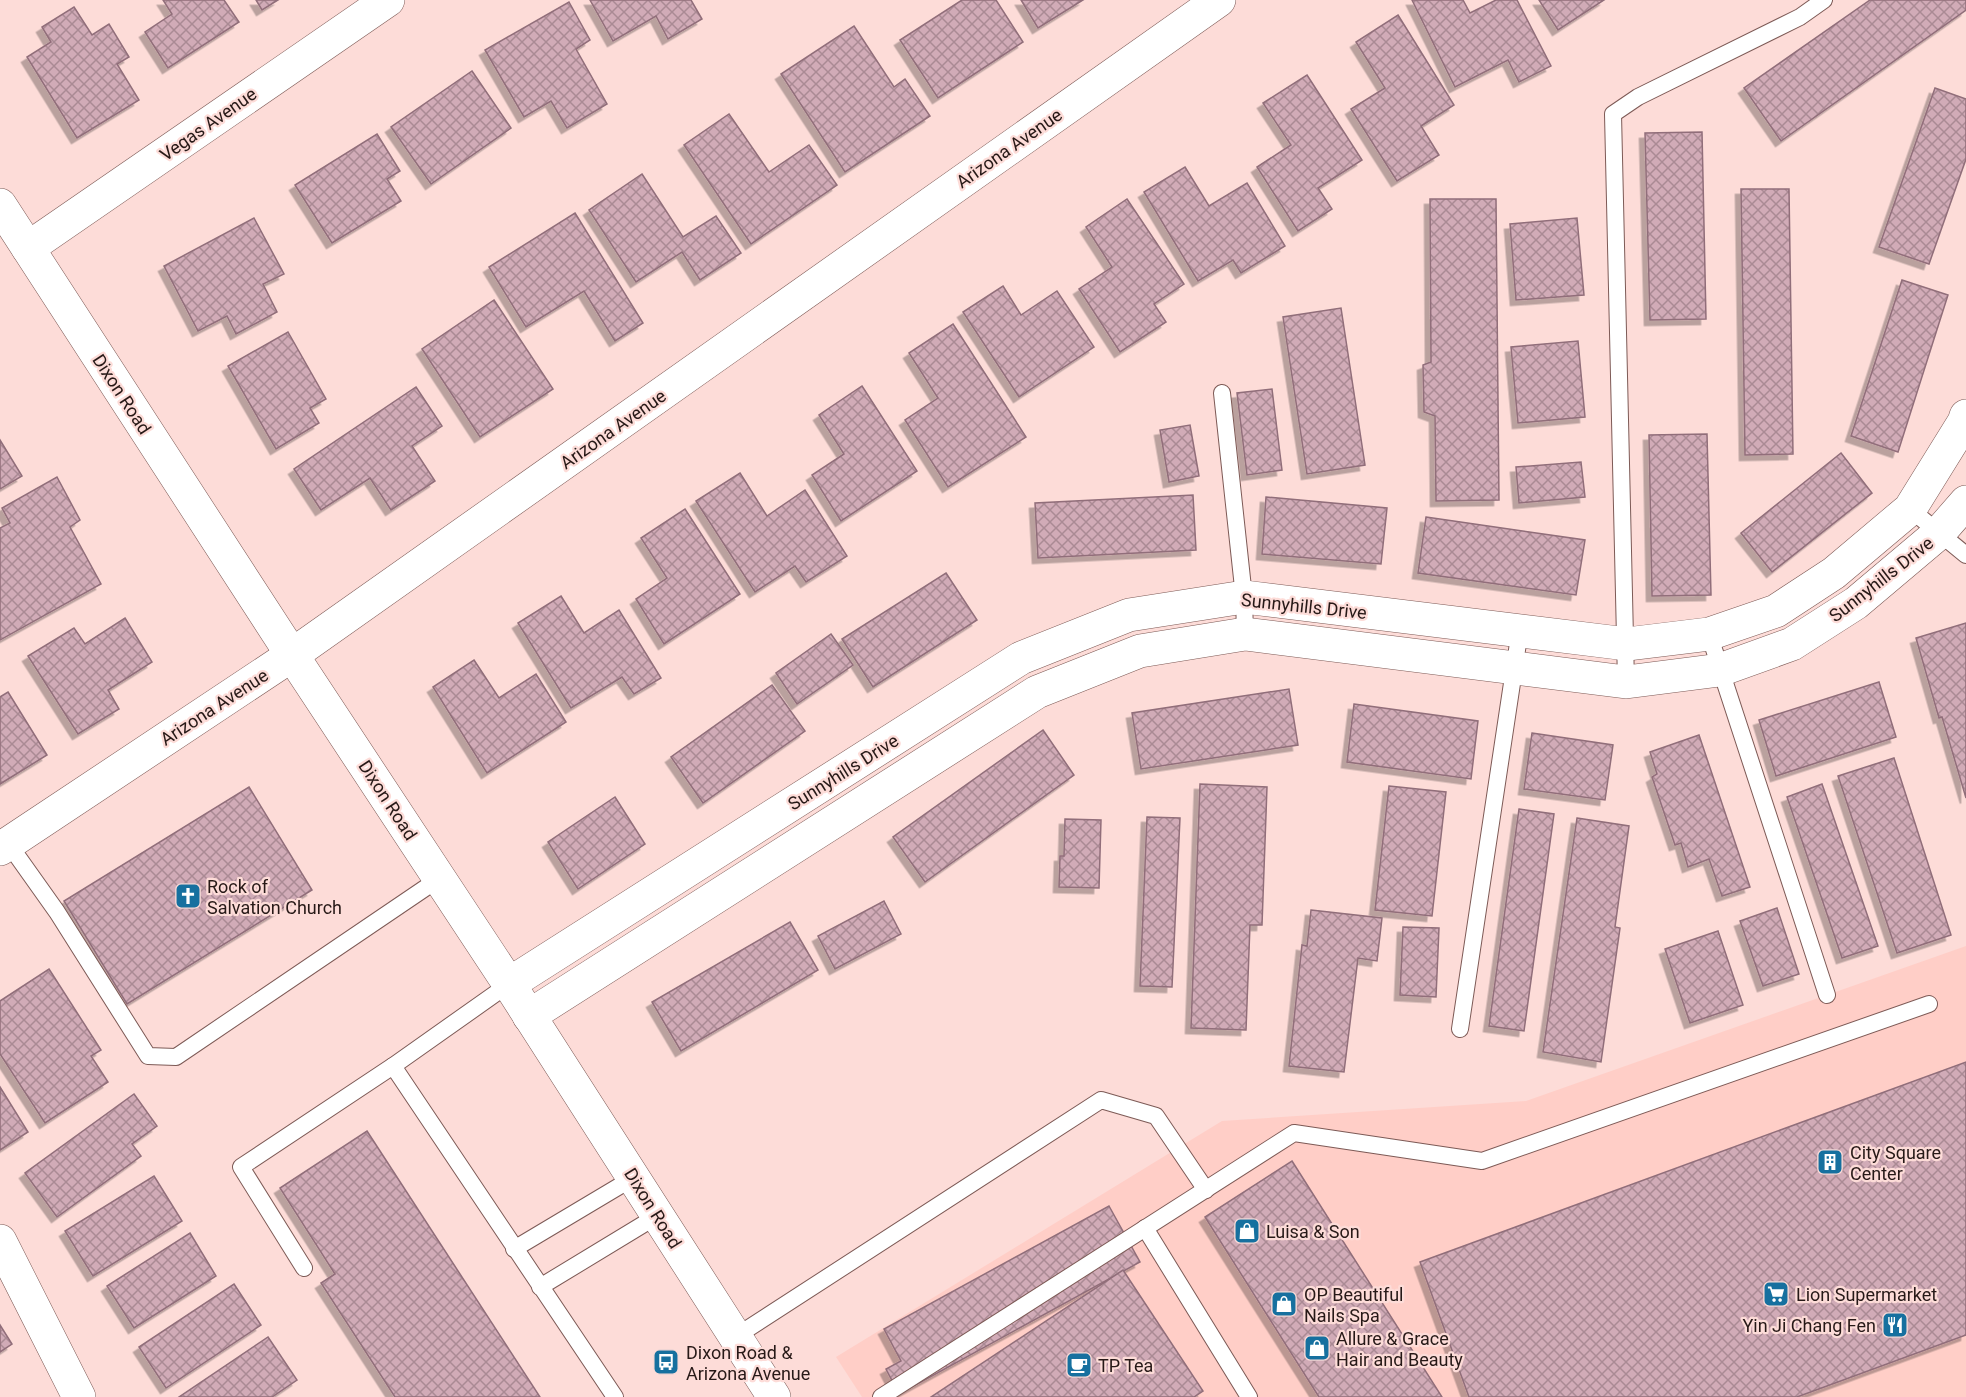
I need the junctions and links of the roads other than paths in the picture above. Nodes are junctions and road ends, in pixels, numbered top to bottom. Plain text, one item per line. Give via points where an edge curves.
1 (388, 0) edge
2 (1219, 0) edge
3 (1824, 0) edge
4 (0, 206) edge
5 (28, 248) junction
6 (1222, 393) dead end
7 (1966, 416) edge
8 (1966, 502) edge
9 (1910, 509) junction
10 (1939, 533) junction
11 (1966, 555) edge
12 (1244, 597) junction
13 (1520, 630) junction
14 (1245, 634) junction
15 (1709, 634) junction
16 (1627, 644) junction
17 (292, 655) junction
18 (1514, 667) junction
19 (1720, 669) junction
20 (1626, 682) junction
21 (4, 846) edge
22 (440, 878) junction
23 (509, 984) junction
24 (1827, 995) dead end
25 (1929, 1004) dead end
26 (529, 1016) junction
27 (1460, 1029) dead end
28 (393, 1066) junction
29 (633, 1178) junction
30 (1206, 1190) junction
31 (657, 1216) junction
32 (1145, 1228) junction
33 (0, 1240) edge
34 (514, 1249) junction
35 (303, 1268) dead end
36 (540, 1287) junction
37 (735, 1337) junction
38 (79, 1397) edge
39 (615, 1397) edge
40 (774, 1397) edge
41 (881, 1397) edge
42 (1249, 1397) edge

1 - 5 street, Vegas Avenue
2 - 17 street, Arizona Avenue
3 - 16 lane via 1800,17 1638,97 1613,114
4 - 5 street, Dixon Road
5 - 17 street, Dixon Road
6 - 12 lane
7 - 9 street, Sunnyhills Drive
8 - 10 street, Sunnyhills Drive
9 - 10 lane
9 - 15 street, Sunnyhills Drive via 1834,573 1776,611
10 - 11 lane
10 - 19 street, Sunnyhills Drive via 1856,603 1792,644
12 - 13 street, Sunnyhills Drive
12 - 14 lane
12 - 23 street, Sunnyhills Drive via 1129,615 1021,658
13 - 16 street, Sunnyhills Drive
13 - 18 lane
14 - 18 street, Sunnyhills Drive
14 - 26 street, Sunnyhills Drive via 1140,651 1037,692
15 - 16 street, Sunnyhills Drive
15 - 19 lane
16 - 20 lane
17 - 21 street, Arizona Avenue
17 - 22 street, Dixon Road
18 - 20 street, Sunnyhills Drive
18 - 27 lane
19 - 20 street, Sunnyhills Drive
19 - 24 lane
21 - 22 lane via 57,912 148,1056 176,1057
22 - 23 street, Dixon Road
23 - 26 street, Dixon Road
23 - 28 lane
25 - 30 lane via 1482,1161 1294,1133
26 - 29 street, Dixon Road
28 - 34 lane
28 - 35 lane via 240,1167
29 - 31 street, Dixon Road
29 - 34 lane
30 - 32 lane
30 - 37 lane via 1156,1116 1101,1100
31 - 36 lane
31 - 37 street, Dixon Road
32 - 41 lane
32 - 42 lane
33 - 38 street
34 - 36 lane
36 - 39 lane
37 - 40 street, Dixon Road

